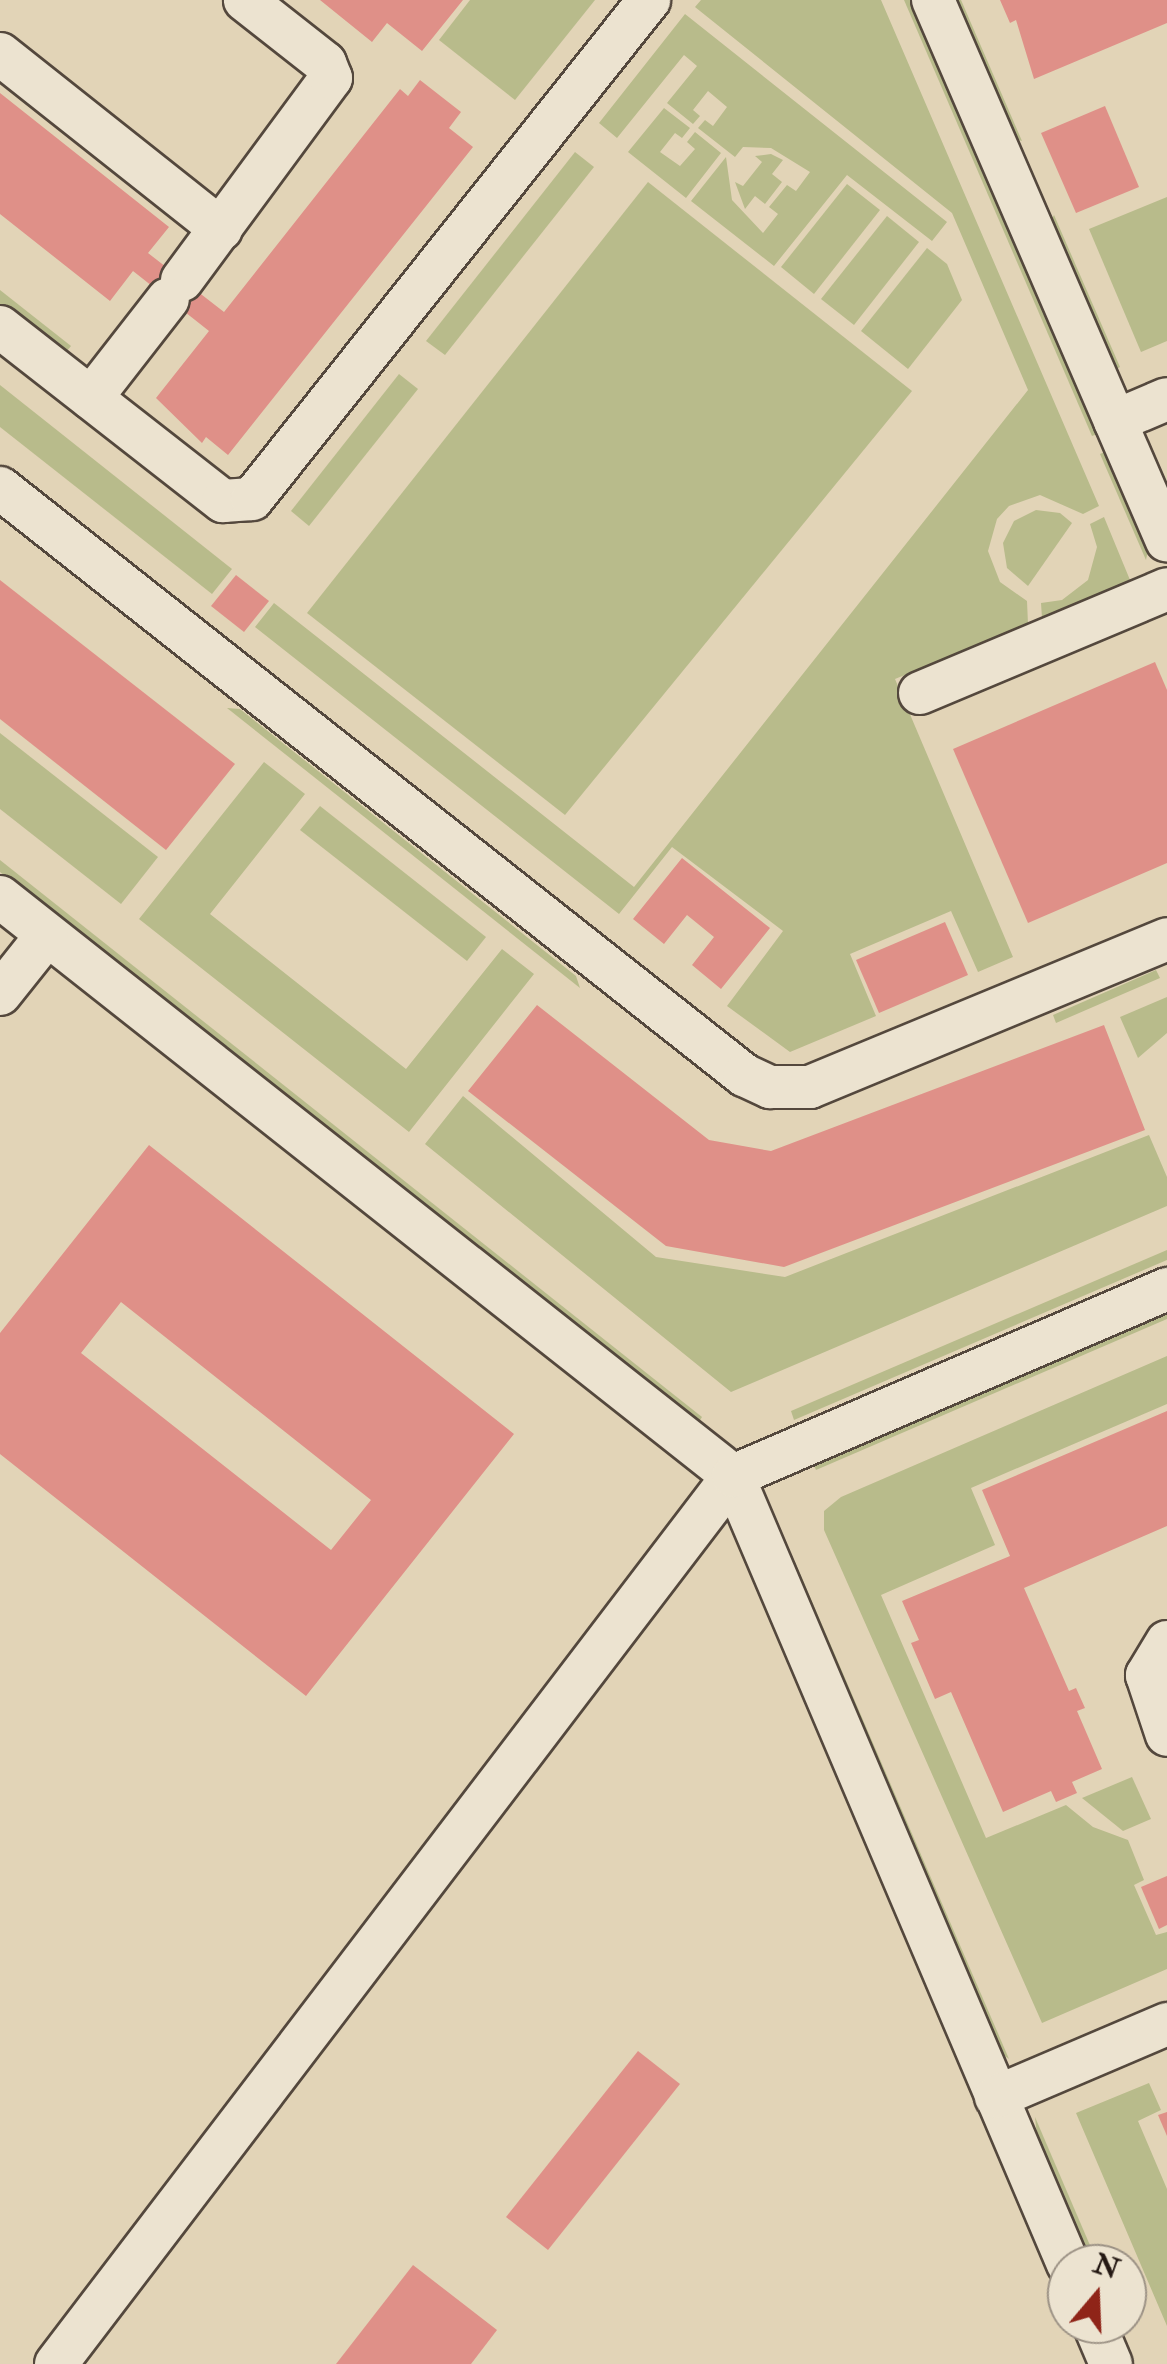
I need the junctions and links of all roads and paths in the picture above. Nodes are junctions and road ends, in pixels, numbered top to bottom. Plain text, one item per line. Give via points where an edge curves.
1 (245, 0) edge
2 (649, 0) edge
3 (934, 0) edge
4 (0, 54) edge
5 (221, 230) junction
6 (0, 328) edge
7 (92, 398) junction
8 (1167, 399) edge
9 (1116, 421) junction
10 (0, 488) edge
11 (1167, 540) edge
12 (1167, 589) edge
13 (920, 694) dead end
14 (0, 897) edge
15 (47, 935) junction
16 (1167, 940) edge
17 (0, 994) edge
18 (1167, 1288) edge
19 (733, 1476) junction
20 (1167, 1642) edge
21 (1167, 1735) edge
22 (1167, 2024) edge
23 (996, 2097) junction
24 (1059, 2244) edge
25 (56, 2364) edge

1 - 5 street via 326,63 331,78
2 - 7 street via 252,499 222,501
3 - 9 street
4 - 5 street
5 - 7 street
6 - 7 street
8 - 9 street
9 - 11 street
10 - 16 street via 744,1075 770,1088 810,1087
12 - 13 street
14 - 15 street
15 - 17 street
15 - 19 street
18 - 19 street
19 - 23 street
19 - 25 street
20 - 21 street via 1147,1675
22 - 23 street
23 - 24 street

